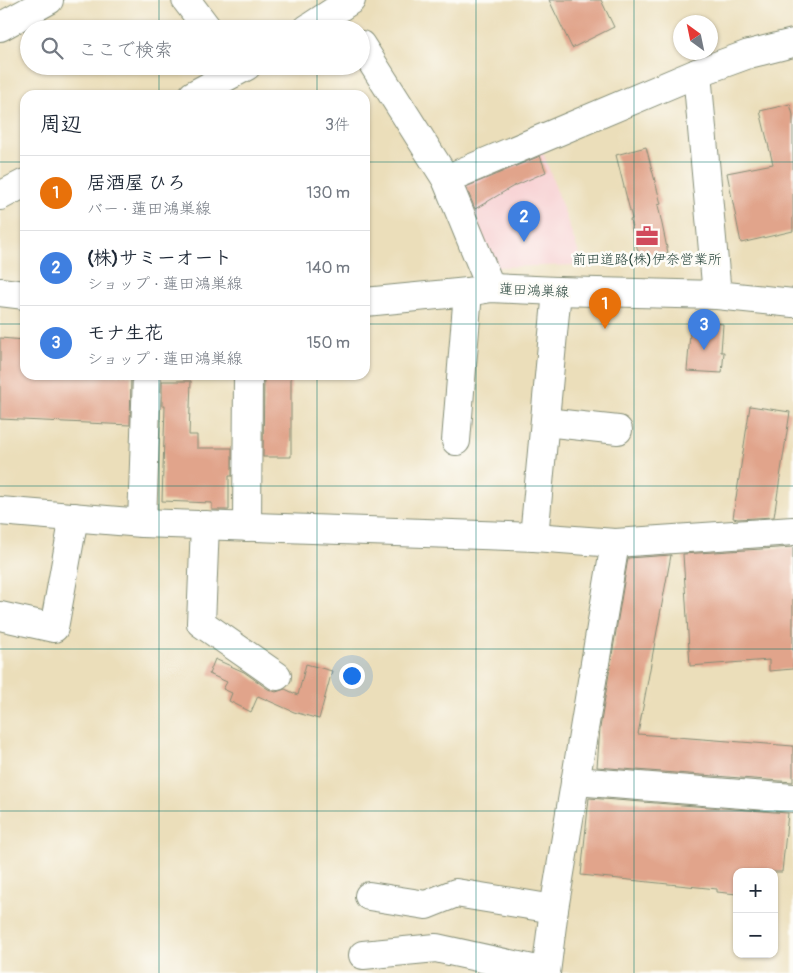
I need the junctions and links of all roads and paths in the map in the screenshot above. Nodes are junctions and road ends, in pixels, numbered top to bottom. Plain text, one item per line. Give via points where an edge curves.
1 (49, 0) edge
2 (186, 0) edge
3 (347, 12) edge
4 (201, 20) edge
5 (328, 20) edge
6 (0, 27) edge
7 (793, 43) edge
8 (370, 59) edge
9 (697, 73) junction
10 (229, 75) edge
11 (202, 90) edge
12 (446, 179) junction
13 (20, 186) edge
14 (0, 196) edge
15 (480, 290) junction
16 (557, 291) junction
17 (0, 292) edge
18 (20, 294) edge
19 (717, 295) junction
20 (370, 301) edge
21 (793, 303) edge
22 (147, 380) edge
23 (248, 380) edge
24 (545, 422) junction
25 (618, 430) dead end
26 (456, 441) dead end
27 (0, 511) edge
28 (74, 517) junction
29 (142, 523) junction
30 (205, 525) junction
31 (247, 527) junction
32 (793, 531) edge
33 (534, 537) junction
34 (615, 543) junction
35 (0, 616) edge
36 (277, 676) dead end
37 (575, 781) junction
38 (793, 798) edge
39 (369, 896) dead end
40 (554, 909) junction
41 (363, 955) dead end
42 (546, 972) edge

1 - 6 street
2 - 4 street
3 - 5 street
7 - 9 street via 749,54
8 - 12 street
9 - 12 street
9 - 19 street
10 - 11 street
12 - 15 street
13 - 14 street
15 - 16 street, 蓮田鴻巣線
15 - 20 street, 蓮田鴻巣線
15 - 26 street
16 - 19 street, 蓮田鴻巣線
16 - 24 street
17 - 18 street
19 - 21 street, 蓮田鴻巣線
22 - 29 street
23 - 31 street
24 - 25 street
24 - 33 street
27 - 28 street
28 - 29 street
28 - 35 street via 54,628
29 - 30 street
30 - 31 street
30 - 36 street via 201,623
31 - 33 street
32 - 34 street
33 - 34 street
34 - 37 street
37 - 38 street
37 - 40 street
39 - 40 street via 426,905 456,893
40 - 42 street
41 - 42 street via 436,948

